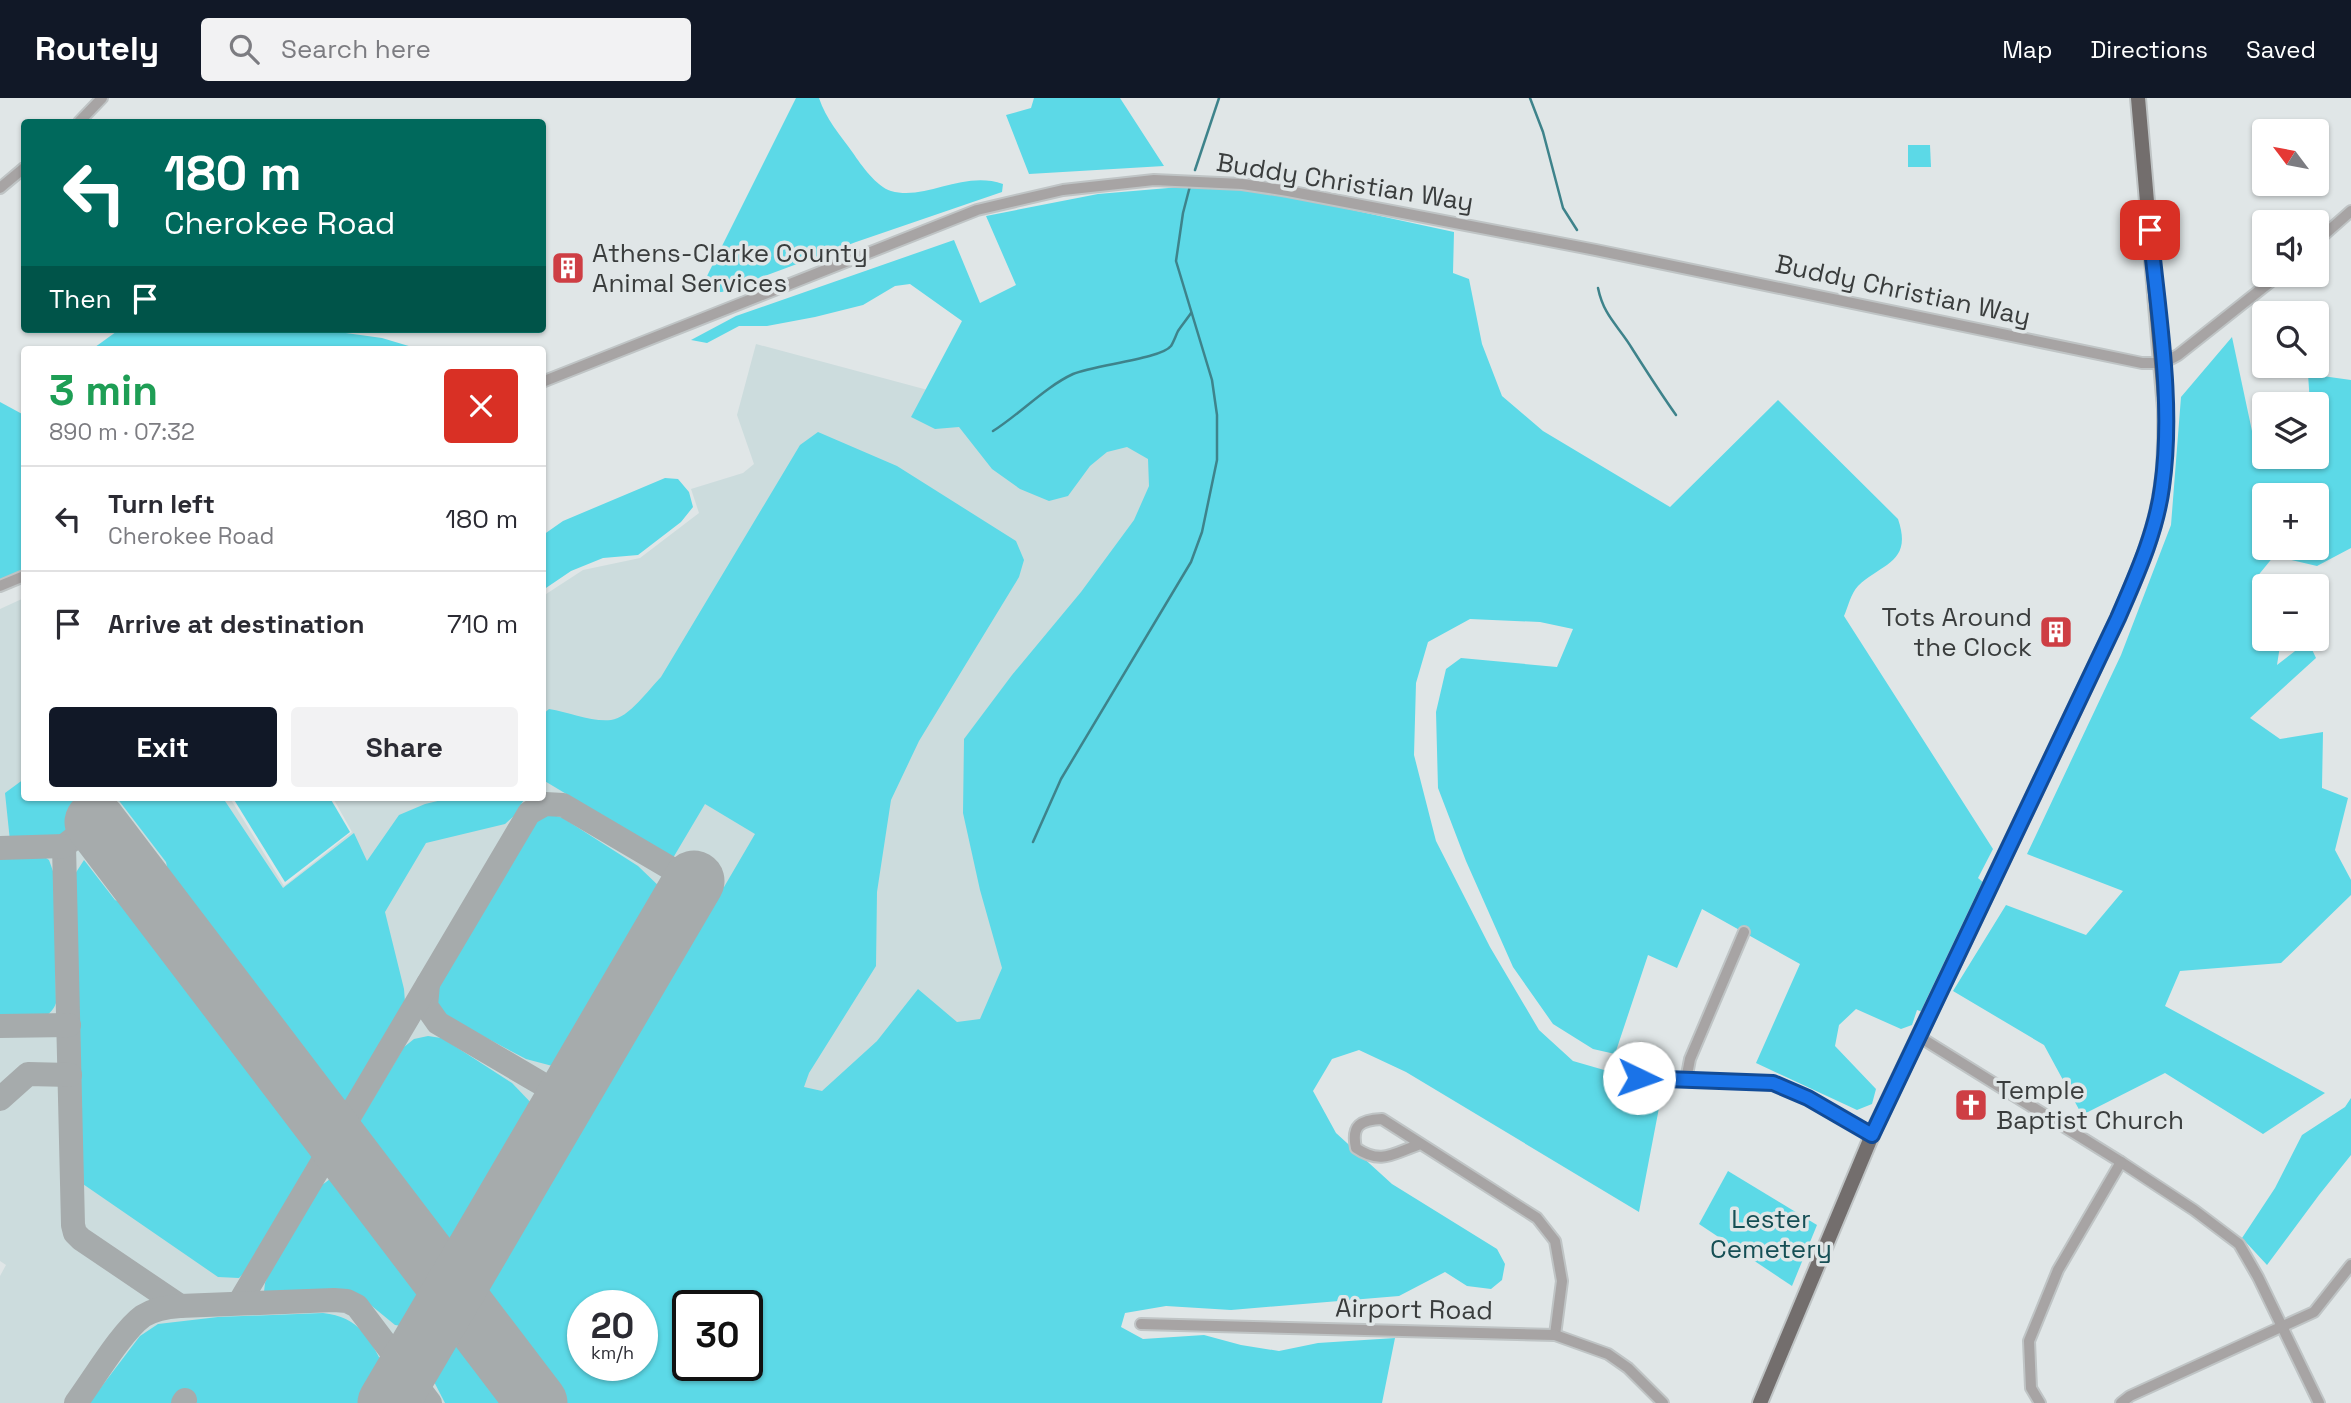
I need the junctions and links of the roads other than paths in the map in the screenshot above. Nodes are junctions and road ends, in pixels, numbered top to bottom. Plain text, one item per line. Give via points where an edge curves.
1 (102, 98) edge
2 (2138, 98) edge
3 (82, 119) edge
4 (21, 170) edge
5 (0, 188) edge
6 (2351, 211) edge
7 (2329, 230) edge
8 (2265, 287) edge
9 (2163, 363) junction
10 (546, 380) edge
11 (21, 577) edge
12 (0, 586) edge
13 (1744, 932) dead end
14 (1918, 1036) junction
15 (1639, 1078) dead end
16 (1686, 1080) junction
17 (1872, 1135) junction
18 (1421, 1144) junction
19 (2121, 1162) junction
20 (2351, 1265) edge
21 (1141, 1324) dead end
22 (2282, 1329) junction
23 (1555, 1335) junction
24 (1663, 1403) edge
25 (1760, 1403) edge
26 (2040, 1403) edge
27 (2121, 1403) edge
28 (2319, 1403) edge

1 - 3 street
2 - 9 main road
4 - 5 street
6 - 7 street
8 - 9 street
9 - 10 street, Buddy Christian Way via 2142,363 1288,191 1154,180 1063,190 977,210
9 - 14 main road via 2162,487 2143,560
11 - 12 street
13 - 16 street via 1690,1059
14 - 17 main road
14 - 19 street
15 - 16 street
16 - 17 street via 1773,1083
17 - 25 main road
18 - 18 street via 1382,1119 1368,1120 1353,1136 1356,1148 1378,1158
18 - 23 street via 1537,1218 1555,1241 1562,1281
19 - 22 street via 2239,1244
19 - 26 street via 2059,1270 2029,1341 2031,1388
20 - 22 street via 2314,1312
21 - 23 street, Airport Road
22 - 27 street
22 - 28 street
23 - 24 street, Airport Road via 1608,1354

